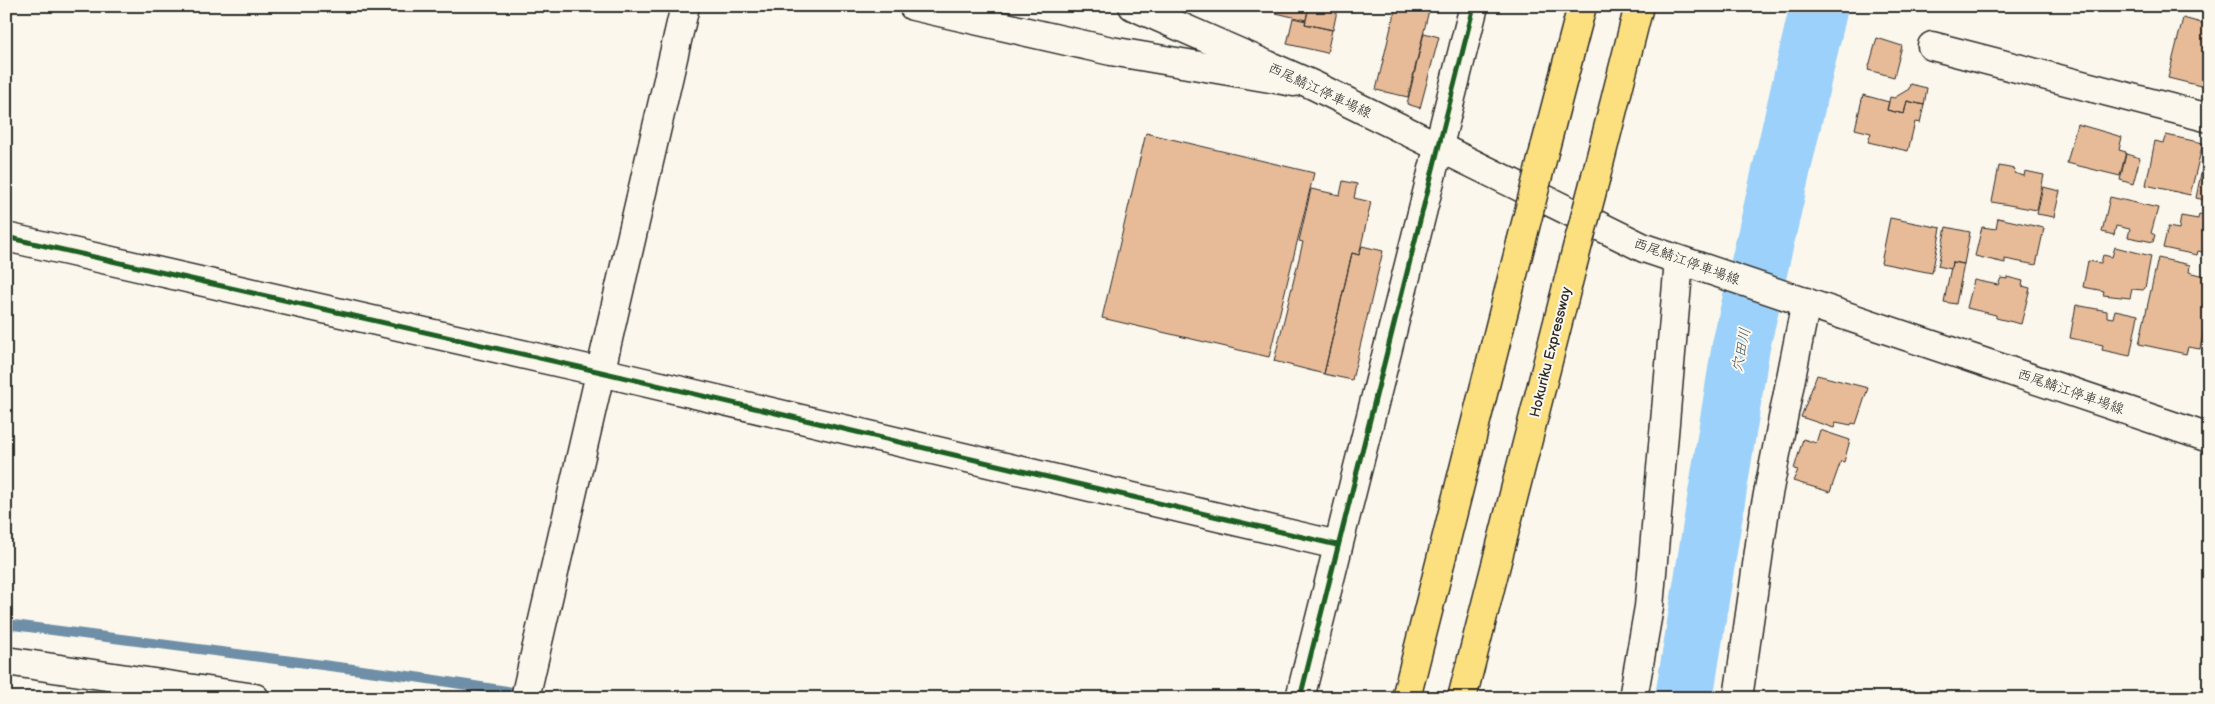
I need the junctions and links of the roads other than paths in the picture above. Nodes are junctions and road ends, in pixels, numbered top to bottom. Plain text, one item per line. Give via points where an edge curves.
1 (685, 6) edge
2 (914, 6) edge
3 (1133, 6) edge
4 (1474, 6) edge
5 (1582, 6) edge
6 (1639, 6) edge
7 (1932, 46) dead end
8 (1313, 85) junction
9 (2209, 118) edge
10 (1438, 147) junction
11 (6, 237) edge
12 (1679, 261) junction
13 (1799, 299) junction
14 (601, 372) junction
15 (2209, 438) edge
16 (1337, 545) junction
17 (6, 661) edge
18 (255, 698) edge
19 (525, 698) edge
20 (1300, 698) edge
21 (1406, 698) edge
22 (1462, 698) edge
23 (1633, 698) edge
24 (1738, 698) edge

1 - 14 street
2 - 8 street via 1111,51
3 - 8 street, 西尾鯖江停車場線
4 - 10 street
5 - 21 highway, bridge
6 - 22 highway, Hokuriku Expressway, bridge
7 - 9 street
8 - 10 street, 西尾鯖江停車場線
10 - 12 street, 西尾鯖江停車場線 via 1644,248
10 - 16 street
11 - 14 street
12 - 13 street, 西尾鯖江停車場線
12 - 23 street via 1649,607
13 - 15 street, 西尾鯖江停車場線
13 - 24 street
14 - 16 street
14 - 19 street
16 - 20 street
17 - 18 street

